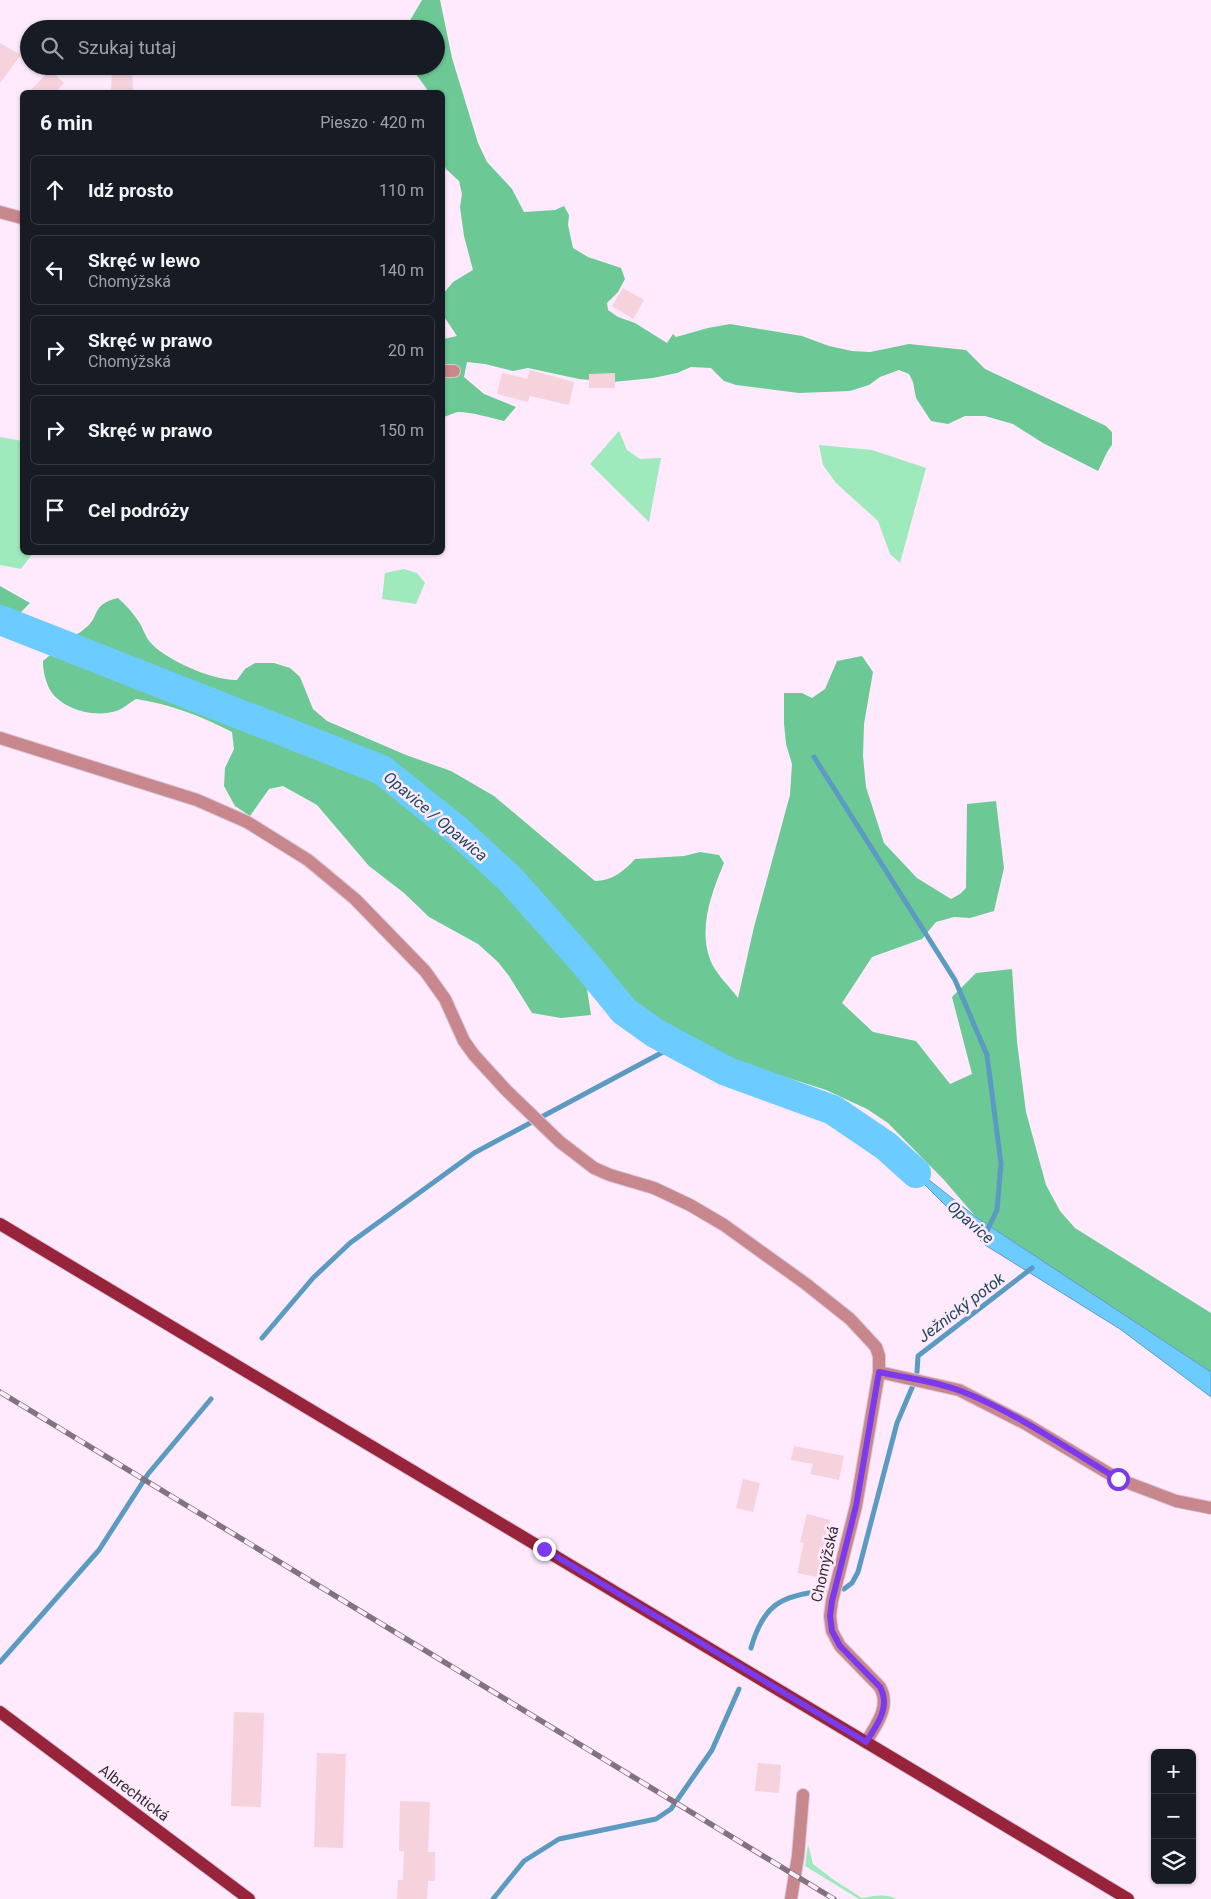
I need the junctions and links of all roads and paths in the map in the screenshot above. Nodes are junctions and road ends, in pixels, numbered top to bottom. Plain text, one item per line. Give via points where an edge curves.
1 (0, 212) edge
2 (20, 217) edge
3 (0, 738) edge
4 (0, 1224) edge
5 (879, 1372) junction
6 (1211, 1508) edge
7 (0, 1712) edge
8 (866, 1742) junction
9 (803, 1795) dead end
10 (249, 1899) edge
11 (791, 1899) edge
12 (1128, 1899) edge

1 - 2 street
3 - 5 street, Chomýžská via 197,800 246,822 308,860 355,899 425,971 445,999 474,1055 566,1147 594,1168 654,1188 724,1225 850,1319 876,1347
4 - 8 main road
5 - 6 street via 960,1390 1026,1424 1118,1479 1176,1501
5 - 8 street, Chomýžská via 856,1506 830,1609 832,1631 840,1646 884,1695 882,1714
7 - 10 main road, Albrechtická
8 - 12 main road
9 - 11 street

